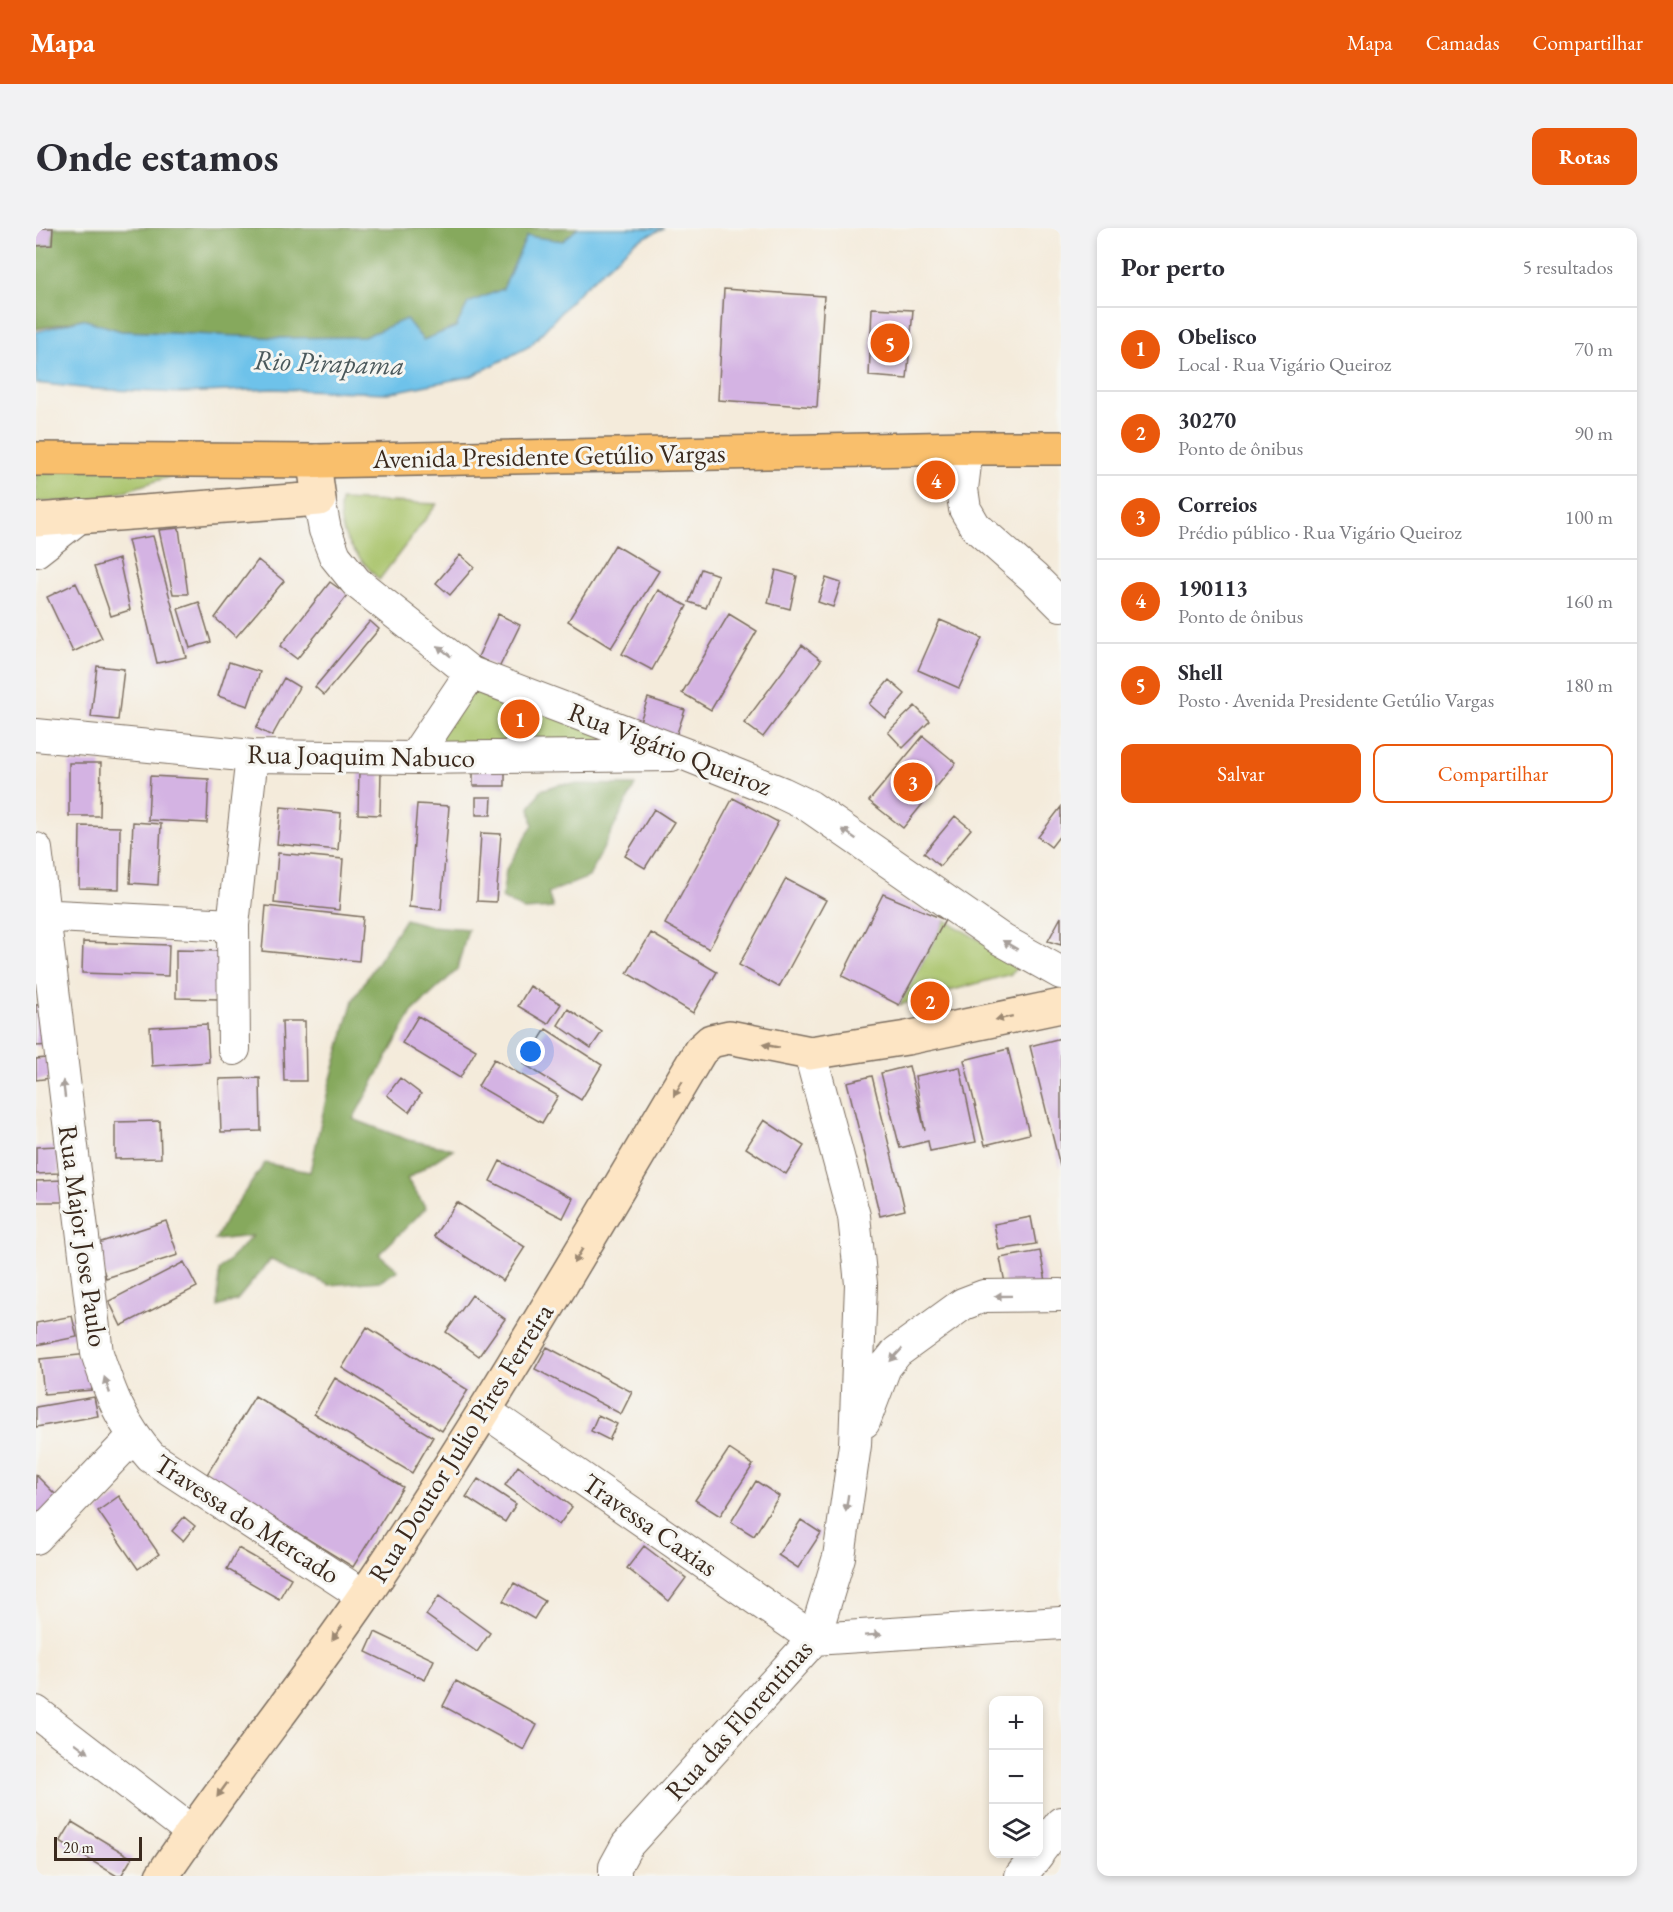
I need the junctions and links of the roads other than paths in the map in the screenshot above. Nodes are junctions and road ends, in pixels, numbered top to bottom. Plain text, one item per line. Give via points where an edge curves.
1 (967, 448) junction
2 (1061, 448) edge
3 (36, 459) edge
4 (317, 461) junction
5 (319, 499) junction
6 (82, 515) junction
7 (36, 520) edge
8 (36, 551) edge
9 (1061, 605) edge
10 (471, 673) junction
11 (36, 735) edge
12 (687, 755) junction
13 (252, 756) junction
14 (414, 759) junction
15 (36, 849) edge
16 (39, 915) edge
17 (233, 925) junction
18 (1061, 973) edge
19 (1061, 1006) edge
20 (234, 1049) dead end
21 (810, 1053) junction
22 (1061, 1295) edge
23 (485, 1411) junction
24 (133, 1437) junction
25 (855, 1445) junction
26 (36, 1538) edge
27 (364, 1596) junction
28 (1061, 1623) edge
29 (814, 1639) junction
30 (36, 1712) edge
31 (1060, 1825) edge
32 (192, 1832) junction
33 (1043, 1847) edge
34 (1034, 1858) edge
35 (162, 1876) edge
36 (615, 1876) edge
37 (1021, 1876) edge

1 - 2 main road, Avenida Presidente Getúlio Vargas
1 - 4 main road, Avenida Presidente Getúlio Vargas
1 - 9 street via 964,509 975,526
3 - 4 main road, Avenida Presidente Getúlio Vargas
4 - 5 street
5 - 6 street
10 -> 5 street, Rua Vigário Queiroz via 356,582 335,556
6 - 7 street
6 - 8 street
10 - 12 street, Rua Vigário Queiroz
10 - 14 street
11 - 13 street, Rua Joaquim Nabuco
12 - 14 street, Rua Joaquim Nabuco
18 -> 12 street, Rua Vigário Queiroz via 1002,940 809,806
13 - 14 street, Rua Joaquim Nabuco
13 - 17 street
15 - 16 street, Rua Major Jose Paulo
16 - 17 street
24 -> 16 street, Rua Major Jose Paulo via 110,1394 97,1353
17 - 20 street
19 -> 21 street via 907,1038
21 -> 23 street, Rua Doutor Julio Pires Ferreira via 729,1037 711,1041 700,1052
21 - 25 street, Rua das Florentinas via 854,1215 861,1284
22 -> 25 street, Rua das Florentinas via 984,1296 942,1318 897,1352 885,1367
23 - 27 street, Rua Doutor Julio Pires Ferreira
23 - 29 street, Travessa Caxias
24 - 26 street
24 - 27 street, Travessa do Mercado via 151,1456
25 -> 29 street, Rua das Florentinas via 839,1557
27 -> 32 street, Rua Doutor Julio Pires Ferreira
29 -> 28 street
29 - 36 street, Rua das Florentinas via 627,1845 615,1867
30 -> 32 street
31 - 33 street
32 - 35 street, Rua Doutor Julio Pires Ferreira
34 - 37 street

